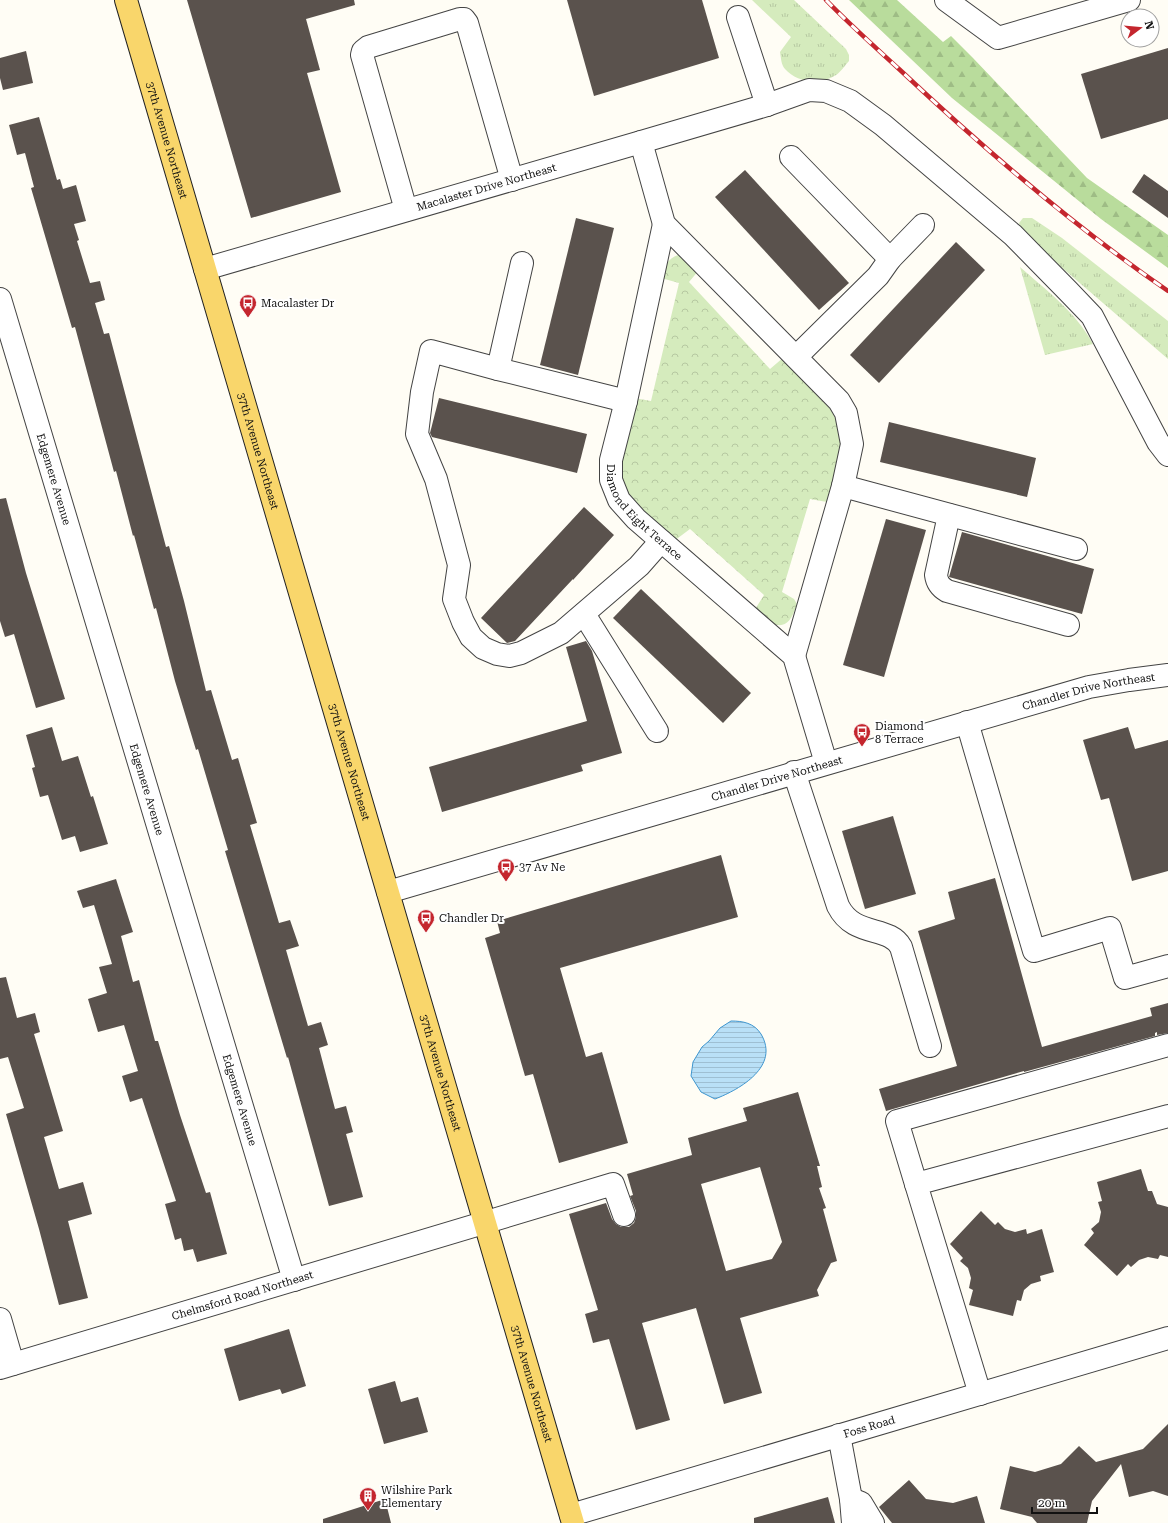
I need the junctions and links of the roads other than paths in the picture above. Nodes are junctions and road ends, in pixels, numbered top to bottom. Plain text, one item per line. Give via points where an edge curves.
1 (126, 0) edge
2 (946, 0) edge
3 (1129, 0) edge
4 (1093, 5) edge
5 (738, 17) dead end
6 (767, 105) junction
7 (641, 142) junction
8 (791, 157) dead end
9 (512, 180) junction
10 (406, 210) junction
11 (664, 224) junction
12 (923, 225) dead end
13 (890, 259) junction
14 (522, 263) dead end
15 (205, 269) junction
16 (0, 299) edge
17 (796, 357) junction
18 (498, 369) junction
19 (626, 401) junction
20 (1168, 455) edge
21 (843, 486) junction
22 (949, 515) junction
23 (661, 541) junction
24 (1076, 549) dead end
25 (584, 614) junction
26 (1068, 625) dead end
27 (794, 656) junction
28 (1168, 675) edge
29 (967, 722) junction
30 (657, 731) dead end
31 (826, 763) junction
32 (794, 772) junction
33 (388, 892) junction
34 (1168, 966) edge
35 (1168, 1045) edge
36 (930, 1046) dead end
37 (1168, 1116) edge
38 (916, 1184) junction
39 (624, 1215) dead end
40 (485, 1222) junction
41 (294, 1280) junction
42 (0, 1319) edge
43 (1168, 1338) edge
44 (7, 1366) edge
45 (980, 1394) junction
46 (839, 1435) junction
47 (851, 1498) junction
48 (572, 1519) edge
49 (853, 1523) edge
50 (872, 1523) edge

1 - 15 main road, 37th Avenue Northeast
2 - 4 street via 998,38
3 - 4 street
5 - 6 street
6 - 7 street, Macalaster Drive Northeast
6 - 20 street, Macalaster Drive Northeast via 809,90 826,91 850,101 883,125 1013,235 1092,316 1158,442
7 - 9 street, Macalaster Drive Northeast
7 - 11 street, Diamond Eight Terrace
8 - 13 street
9 - 10 street, Macalaster Drive Northeast
9 - 10 street via 467,23 460,19 363,50 362,55
10 - 15 street, Macalaster Drive Northeast
11 - 17 street, Diamond Eight Terrace
11 - 19 street, Diamond Eight Terrace
12 - 13 street
13 - 17 street via 878,276
14 - 18 street
15 - 33 main road, 37th Avenue Northeast
16 - 41 street, Edgemere Avenue
17 - 21 street, Diamond Eight Terrace via 839,401 846,413 852,444
18 - 19 street
18 - 25 street via 431,351 422,392 417,434 436,479 459,565 454,599 462,622 483,648 509,656 521,654 561,633
19 - 23 street, Diamond Eight Terrace via 611,460 611,480 619,500
21 - 22 street
21 - 27 street, Diamond Eight Terrace
22 - 24 street
22 - 26 street via 936,575 941,587 946,591
23 - 25 street via 639,566
23 - 27 street, Diamond Eight Terrace
25 - 30 street
27 - 31 street
28 - 29 street, Chandler Drive Northeast via 1089,687
29 - 31 street, Chandler Drive Northeast
29 - 34 street via 1034,951 1110,928 1125,978
31 - 32 street, Chandler Drive Northeast
32 - 33 street, Chandler Drive Northeast
32 - 36 street via 842,915 859,927 897,941
33 - 40 main road, 37th Avenue Northeast
35 - 38 street via 897,1121
37 - 38 street
38 - 45 street
39 - 40 street, Chelmsford Road Northeast via 613,1184
40 - 41 street, Chelmsford Road Northeast
40 - 48 main road, 37th Avenue Northeast
41 - 44 street, Chelmsford Road Northeast
42 - 44 street
43 - 45 street, Foss Road
45 - 46 street, Foss Road
46 - 47 street
46 - 48 street, Foss Road
47 - 49 street
47 - 50 street via 861,1503

